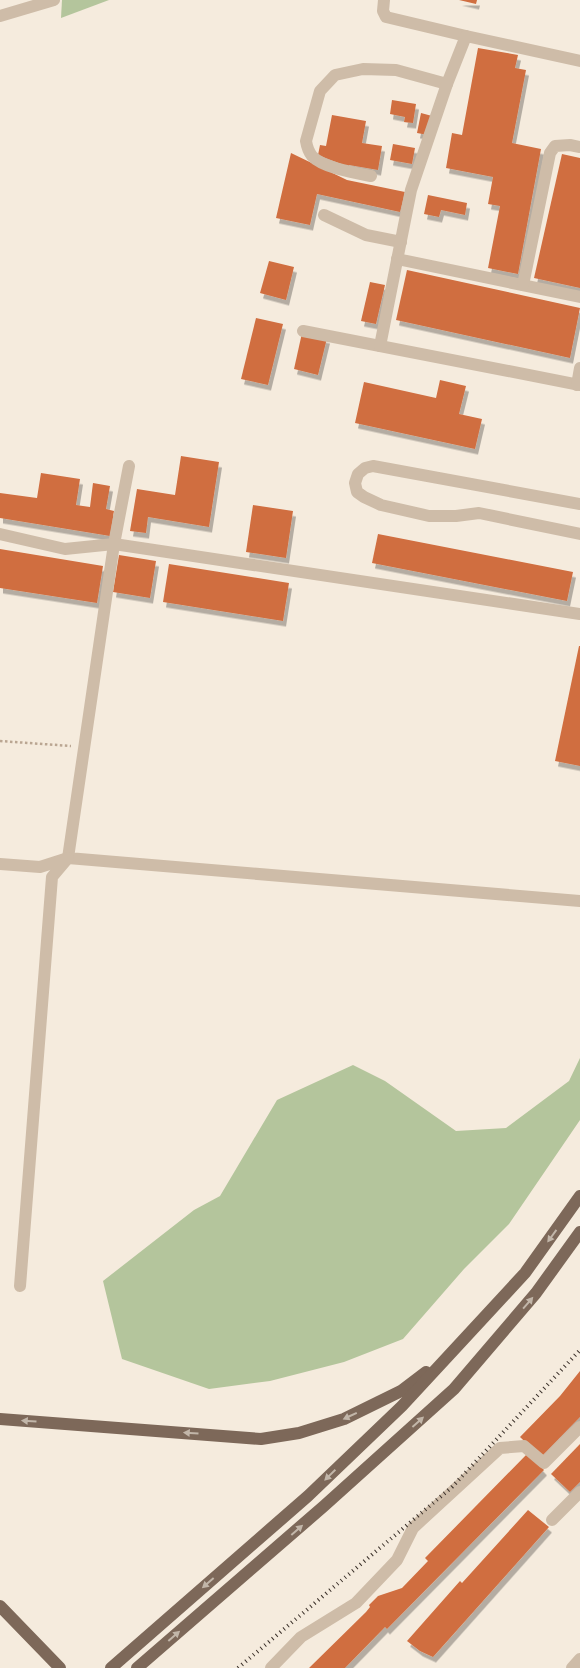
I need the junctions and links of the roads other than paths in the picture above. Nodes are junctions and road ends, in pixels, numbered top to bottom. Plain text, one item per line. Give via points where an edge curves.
1 (54, 0) edge
2 (384, 0) edge
3 (31, 3) edge
4 (0, 16) edge
5 (466, 36) junction
6 (580, 61) edge
7 (447, 84) junction
8 (580, 147) edge
9 (371, 176) dead end
10 (324, 215) dead end
11 (401, 242) junction
12 (397, 259) junction
13 (522, 285) junction
14 (580, 298) edge
15 (303, 331) dead end
16 (380, 346) junction
17 (580, 368) edge
18 (578, 385) edge
19 (128, 466) dead end
20 (580, 504) edge
21 (0, 534) edge
22 (580, 534) edge
23 (114, 544) junction
24 (580, 614) edge
25 (68, 858) junction
26 (0, 864) edge
27 (580, 900) edge
28 (580, 1196) edge
29 (580, 1232) edge
30 (20, 1286) dead end
31 (463, 1342) junction
32 (0, 1419) edge
33 (580, 1427) edge
34 (580, 1492) edge
35 (552, 1520) dead end
36 (0, 1606) edge
37 (580, 1659) edge
38 (59, 1667) edge
39 (110, 1668) edge
40 (137, 1668) edge
41 (272, 1668) edge
42 (572, 1668) edge

1 - 3 street
2 - 5 street via 386,17
3 - 4 street
5 - 6 street
5 - 7 street
7 - 9 street via 396,70 364,69 335,75 320,91 306,141 312,156 349,172
7 - 11 street via 411,190
8 - 13 street via 555,146 550,152
10 - 11 street via 366,236
11 - 12 street
12 - 13 street
12 - 16 street
13 - 14 street
15 - 16 street
16 - 18 street
17 - 18 street
19 - 23 street
20 - 22 street via 374,466 358,474 355,483 357,492 364,497 429,516 479,513
21 - 23 street via 66,550
23 - 24 street
23 - 25 street
25 - 26 street via 40,867
25 - 27 street
25 - 30 street via 52,877
28 -> 31 main road via 525,1273
40 -> 29 main road via 454,1389 536,1293
31 -> 32 main road via 401,1391 344,1419 299,1433 261,1439
31 -> 39 main road via 308,1496
33 - 41 street via 544,1463 524,1446 500,1448 413,1528 397,1560 356,1602 301,1637
34 - 35 street
36 - 38 main road
37 - 42 street

